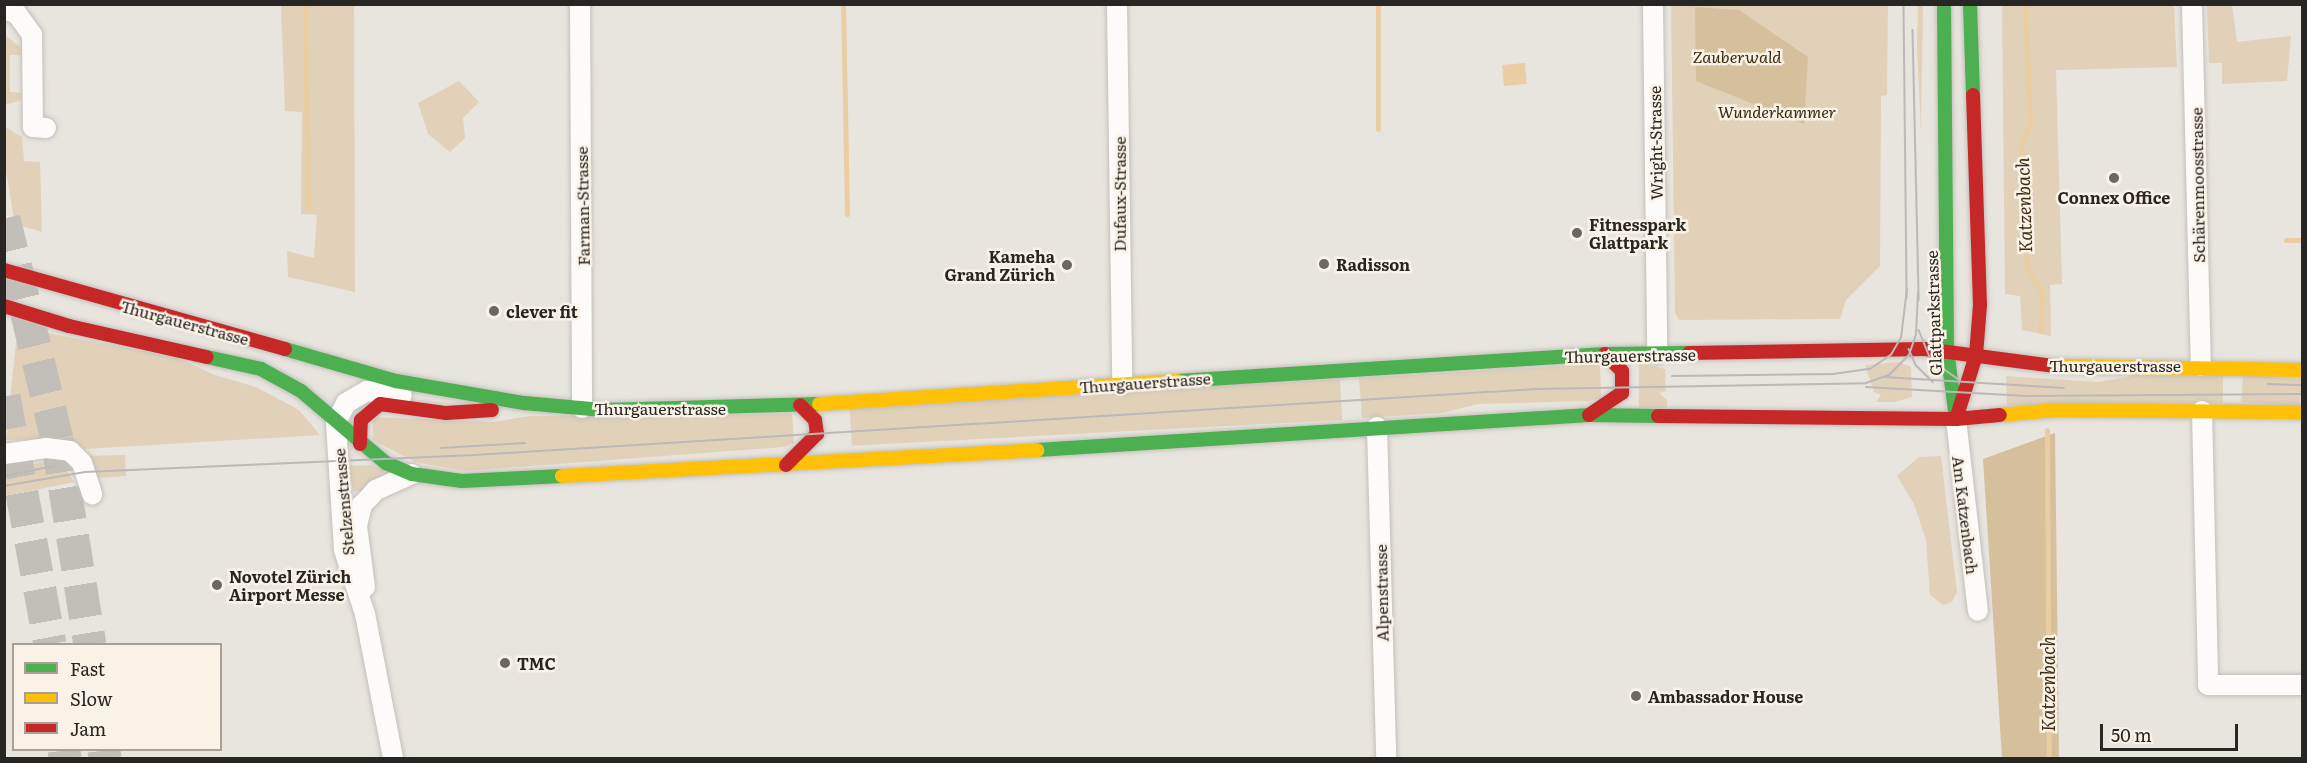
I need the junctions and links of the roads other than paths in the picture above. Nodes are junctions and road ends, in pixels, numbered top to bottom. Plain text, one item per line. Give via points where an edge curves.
1 (580, 4) edge
2 (1117, 4) edge
3 (1653, 4) edge
4 (1944, 4) edge
5 (1970, 4) edge
6 (2192, 4) edge
7 (4, 9) edge
8 (46, 128) dead end
9 (4, 270) edge
10 (4, 306) edge
11 (1947, 350) junction
12 (1605, 354) junction
13 (1657, 354) junction
14 (1976, 355) junction
15 (2200, 366) junction
16 (2302, 370) edge
17 (1122, 384) junction
18 (524, 403) junction
19 (800, 405) junction
20 (582, 408) junction
21 (469, 409) junction
22 (2202, 411) junction
23 (2302, 412) edge
24 (1589, 415) junction
25 (1956, 418) junction
26 (336, 422) junction
27 (1377, 428) junction
28 (360, 444) junction
29 (4, 454) edge
30 (786, 465) junction
31 (412, 474) junction
32 (92, 494) dead end
33 (1977, 611) dead end
34 (364, 614) junction
35 (2302, 685) edge
36 (393, 759) edge
37 (1386, 759) edge

1 - 20 street, Farman-Strasse
2 - 17 street, Dufaux-Strasse
3 - 13 street, Wright-Strasse
4 - 11 main road, Glattparkstrasse
5 - 14 main road, Glattparkstrasse via 1980,305
6 - 15 street, Schärenmoosstrasse
7 - 8 street via 17,14 32,35 33,127
9 - 18 main road, Thurgauerstrasse via 396,381
10 - 26 main road, Thurgauerstrasse via 69,326 261,369 292,384
11 - 13 main road, Thurgauerstrasse
11 - 14 main road, Thurgauerstrasse
11 - 25 main road, Glattparkstrasse
12 - 13 main road, Thurgauerstrasse
12 - 17 main road, Thurgauerstrasse
12 - 24 main road via 1622,371 1622,393
14 - 15 main road, Thurgauerstrasse via 2062,367
14 - 25 main road, Glattparkstrasse
15 - 16 main road, Thurgauerstrasse
17 - 19 main road, Thurgauerstrasse
18 - 20 main road, Thurgauerstrasse
18 - 21 main road via 500,410
19 - 20 main road, Thurgauerstrasse
19 - 30 main road via 815,420 817,434
21 - 26 street via 367,391 346,403
21 - 28 main road via 446,413 380,404 361,420
22 - 23 main road, Thurgauerstrasse
22 - 25 main road, Thurgauerstrasse via 2056,410
22 - 35 street via 2208,685
24 - 25 main road, Thurgauerstrasse
24 - 27 main road, Thurgauerstrasse
25 - 33 street, Am Katzenbach
26 - 28 main road, Thurgauerstrasse
26 - 34 street, Stelzenstrasse via 344,550
27 - 30 main road, Thurgauerstrasse
27 - 37 street, Alpenstrasse
28 - 31 main road, Thurgauerstrasse via 386,463
29 - 32 street via 46,448 70,451 82,464
30 - 31 main road, Thurgauerstrasse via 462,480
31 - 34 street, Stelzenstrasse via 376,490 359,515 357,537 367,597
34 - 36 street, Stelzenstrasse

